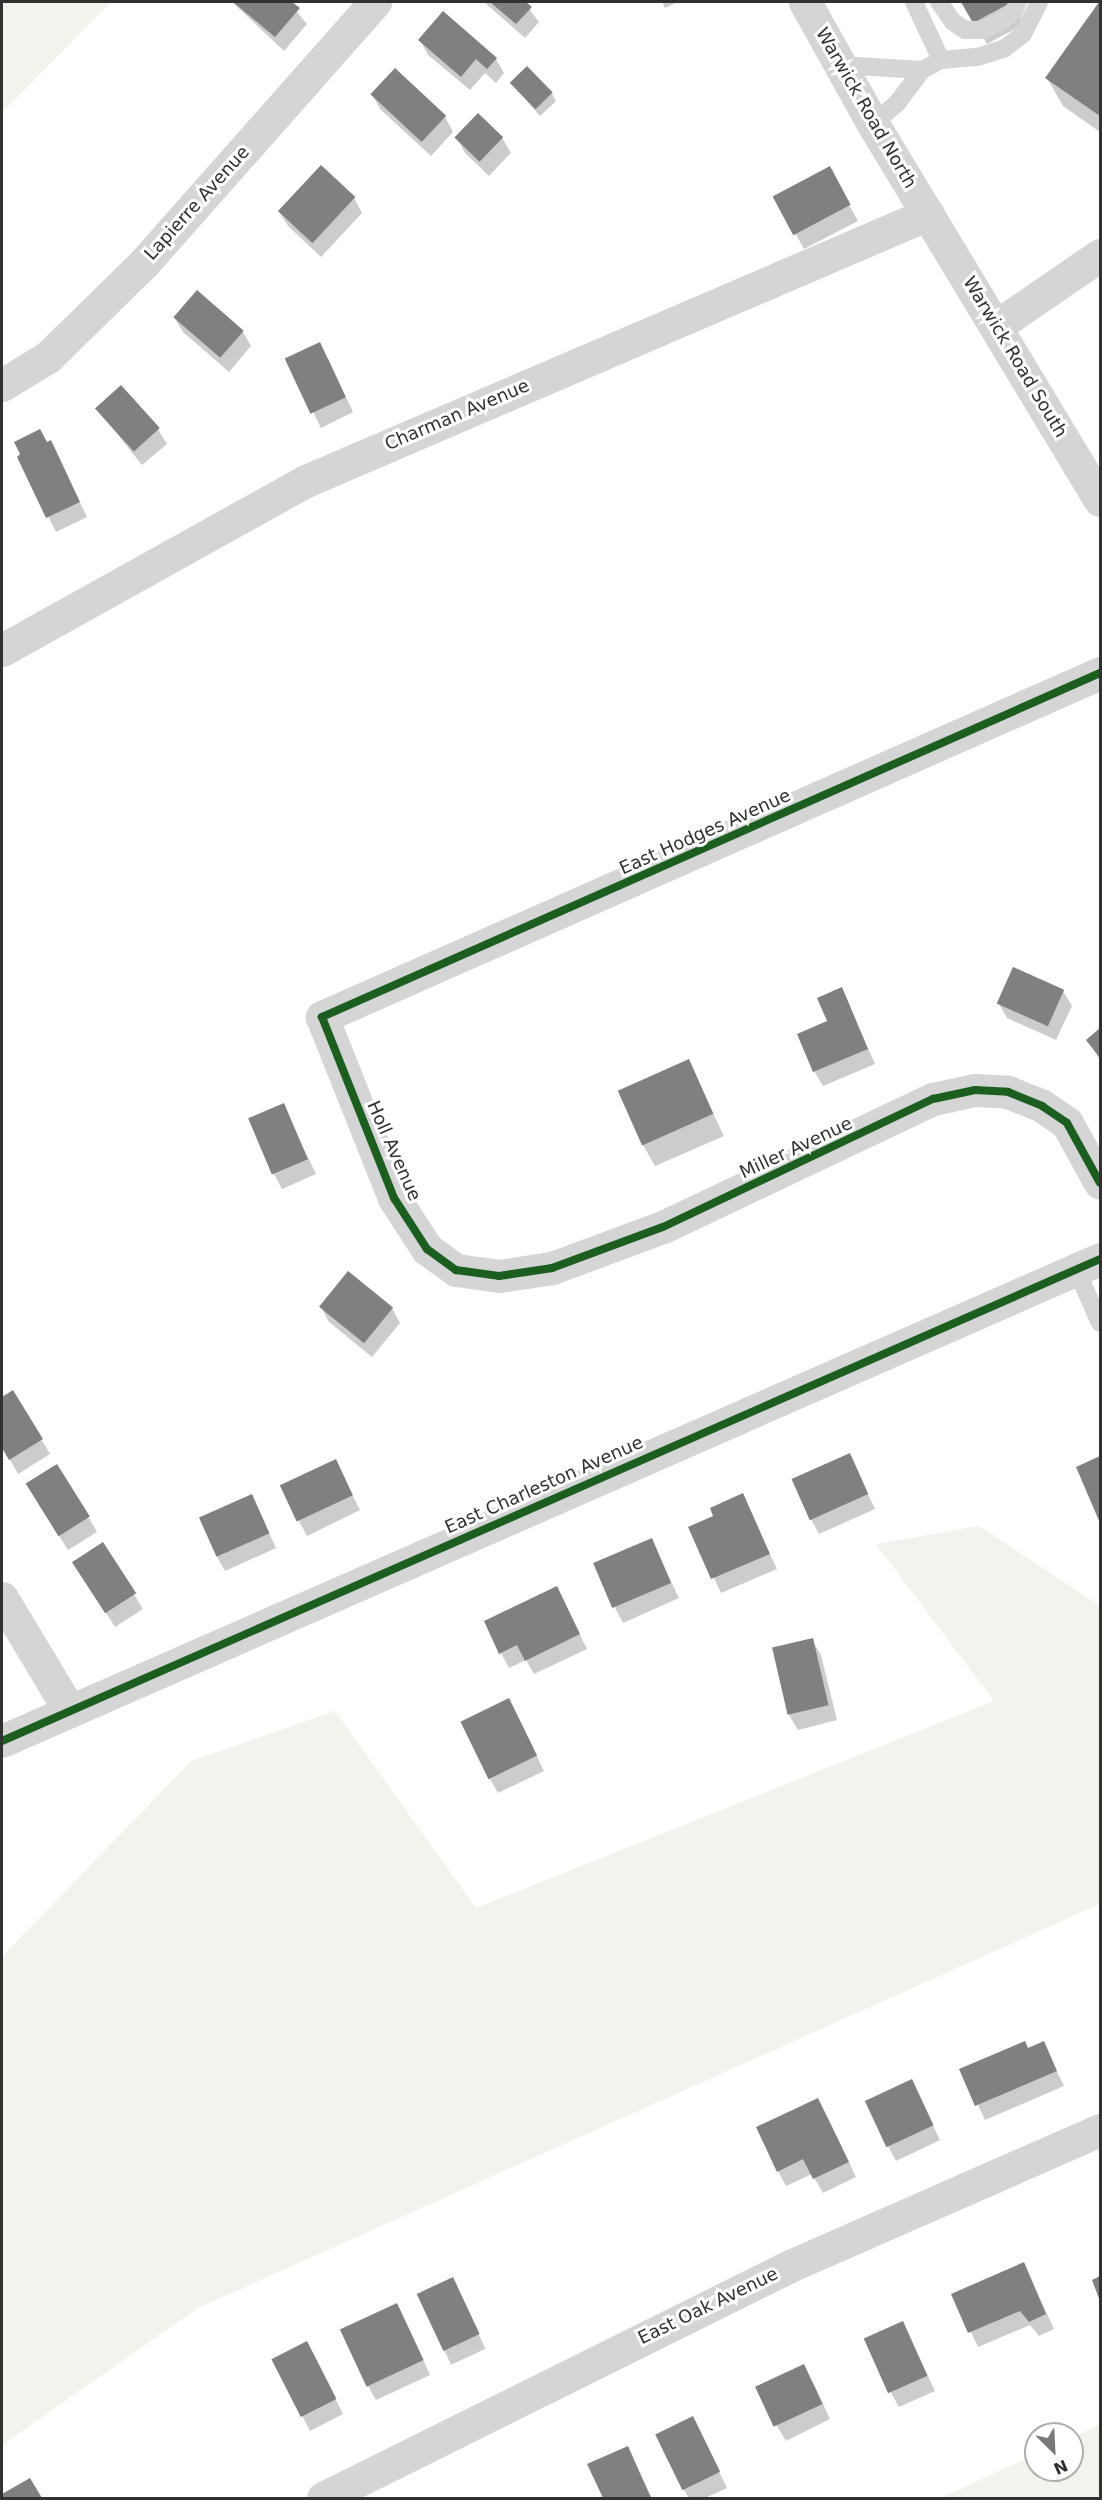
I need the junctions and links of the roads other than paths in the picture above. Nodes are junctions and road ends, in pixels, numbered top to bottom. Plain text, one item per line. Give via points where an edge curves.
1 (375, 2) edge
2 (804, 2) edge
3 (914, 2) edge
4 (939, 2) edge
5 (1017, 2) edge
6 (1039, 2) edge
7 (941, 60) junction
8 (840, 65) junction
9 (922, 70) junction
10 (873, 124) junction
11 (928, 214) junction
12 (1101, 255) edge
13 (998, 325) junction
14 (2, 385) edge
15 (1101, 500) edge
16 (2, 650) edge
17 (1101, 674) edge
18 (322, 1017) joint
19 (1101, 1183) edge
20 (1088, 1264) edge
21 (468, 1272) joint
22 (1101, 1323) edge
23 (2, 1598) edge
24 (70, 1711) junction
25 (2, 1741) edge
26 (1101, 2130) edge
27 (323, 2499) edge

1 - 14 street, Lapierre Avenue via 144,263 48,357
2 - 8 street, Warwick Road North
3 - 7 lane
4 - 5 lane via 959,26 982,30 1000,22
6 - 7 lane via 1023,34 1005,48 978,57
7 - 9 lane
8 - 9 lane
8 - 10 street, Warwick Road North
9 - 10 lane via 898,102
10 - 11 street, Warwick Road North
11 - 13 street, Warwick Road South
11 - 16 street, Charman Avenue via 306,480
12 - 13 street
13 - 15 street, Warwick Road South
17 - 18 street, East Hodges Avenue
18 - 21 street, Holl Avenue via 394,1198 427,1249 456,1270
19 - 21 street, Miller Avenue via 1068,1123 1042,1106 1008,1092 975,1090 933,1099 663,1227 552,1268 499,1276
20 - 22 lane
20 - 24 street, East Charleston Avenue
23 - 24 street
24 - 25 street, East Charleston Avenue
26 - 27 street, East Oak Avenue via 790,2266

